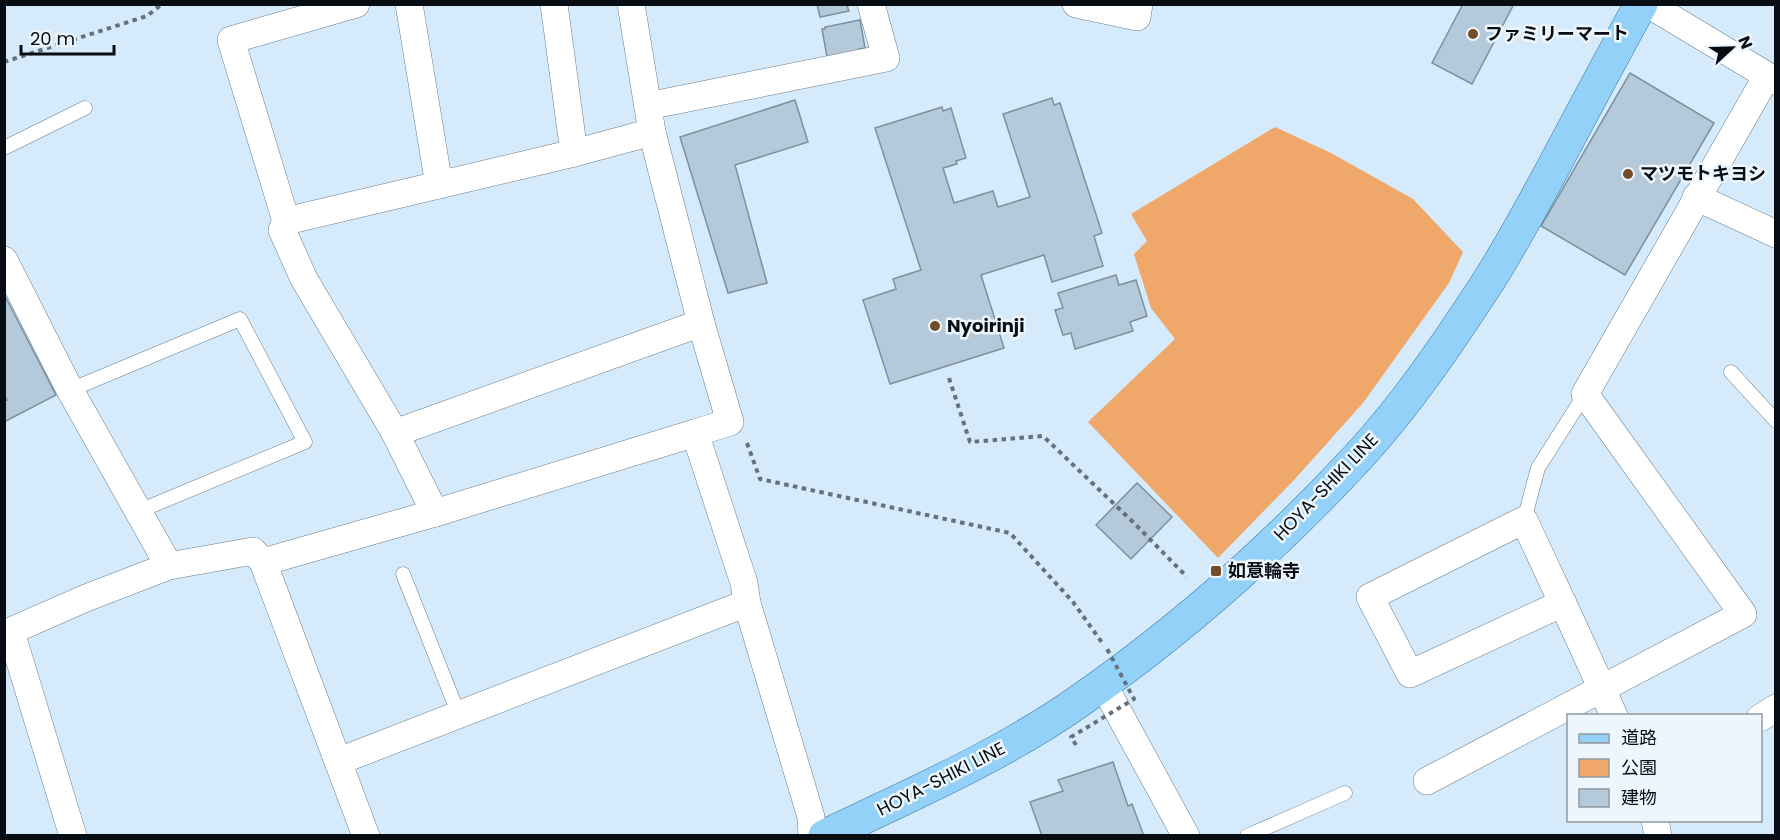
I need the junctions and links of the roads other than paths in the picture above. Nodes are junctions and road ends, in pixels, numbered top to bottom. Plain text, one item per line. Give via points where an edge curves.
1 (356, 4) edge
2 (409, 4) edge
3 (554, 4) edge
4 (631, 4) edge
5 (871, 4) edge
6 (1076, 4) edge
7 (1139, 4) edge
8 (1641, 4) edge
9 (1648, 4) edge
10 (1771, 79) edge
11 (648, 106) junction
12 (85, 108) dead end
13 (652, 132) junction
14 (4, 148) edge
15 (574, 153) junction
16 (439, 185) junction
17 (1696, 197) junction
18 (286, 221) junction
19 (1776, 234) edge
20 (4, 260) edge
21 (701, 323) junction
22 (1731, 372) dead end
23 (70, 390) junction
24 (1585, 394) junction
25 (1776, 421) edge
26 (395, 433) junction
27 (695, 434) junction
28 (139, 511) junction
29 (435, 513) junction
30 (1524, 520) junction
31 (263, 562) junction
32 (169, 566) junction
33 (403, 574) dead end
34 (747, 603) junction
35 (1563, 603) junction
36 (8, 633) edge
37 (1102, 684) junction
38 (1603, 689) junction
39 (1776, 708) edge
40 (1613, 714) edge
41 (459, 715) junction
42 (1762, 717) edge
43 (339, 761) junction
44 (1427, 782) dead end
45 (1345, 793) dead end
46 (73, 836) edge
47 (366, 836) edge
48 (812, 836) edge
49 (825, 836) edge
50 (1186, 836) edge
51 (1247, 836) edge

1 - 18 street via 231,40
2 - 16 street
3 - 15 street
4 - 11 street
5 - 11 street via 886,58
6 - 7 street via 1137,17
8 - 37 main road, HOYA-SHIKI LINE via 1486,286 1430,368 1360,455 1296,520 1211,601
9 - 10 street
10 - 17 street
11 - 13 street
12 - 14 lane
13 - 15 street
13 - 21 street
15 - 16 street
16 - 18 street
17 - 19 street
17 - 24 street
18 - 26 street via 282,230 304,279
20 - 23 street
21 - 26 street
21 - 27 street via 730,422
22 - 25 lane
23 - 28 street
23 - 28 lane via 240,319 305,442
24 - 30 lane via 1538,468
24 - 38 street via 1743,614
26 - 29 street
27 - 29 street
27 - 34 street via 744,583
28 - 32 street
29 - 31 street
30 - 35 street
30 - 35 street via 1370,597 1410,674
31 - 32 street via 253,551
31 - 43 street
32 - 36 street
33 - 41 lane
34 - 41 street
34 - 48 street via 811,817
35 - 38 street
36 - 46 street
37 - 49 main road, HOYA-SHIKI LINE via 950,778
37 - 50 street
38 - 40 street
38 - 44 street
39 - 42 street
41 - 43 street
43 - 47 street
45 - 51 lane

